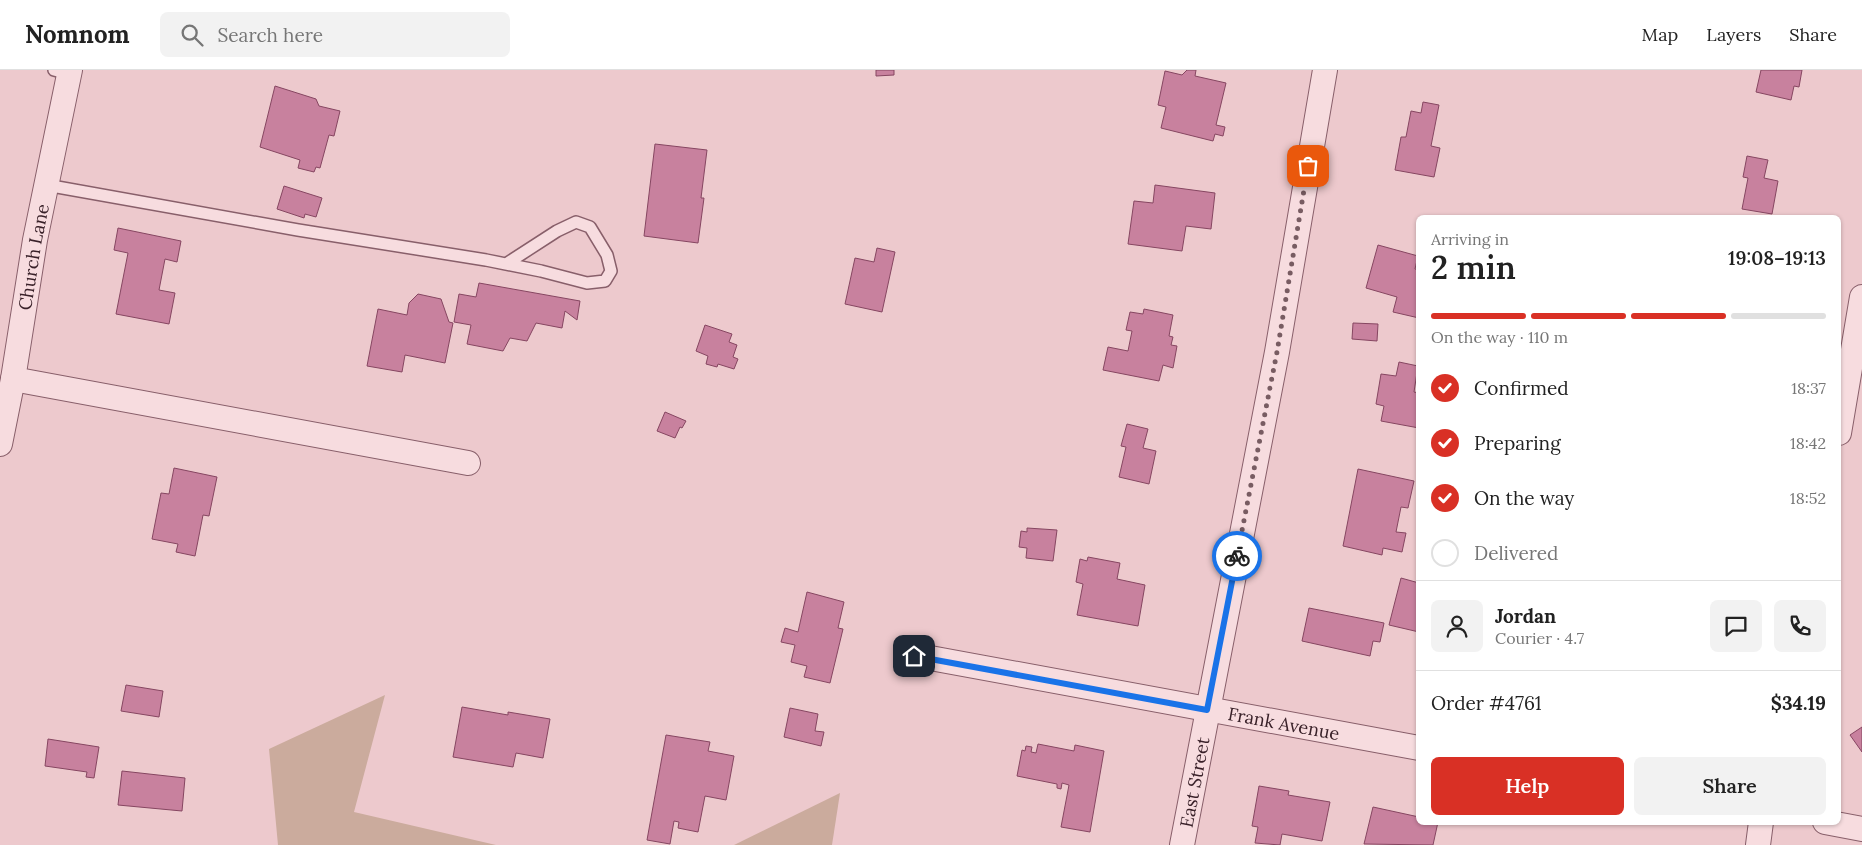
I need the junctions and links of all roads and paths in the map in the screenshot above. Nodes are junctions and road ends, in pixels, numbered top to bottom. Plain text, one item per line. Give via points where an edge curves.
1 (1325, 70) edge
2 (65, 71) edge
3 (46, 185) junction
4 (506, 264) junction
5 (1862, 297) edge
6 (13, 379) junction
7 (3, 414) edge
8 (1841, 421) edge
9 (0, 444) edge
10 (468, 463) dead end
11 (914, 656) dead end
12 (1207, 710) junction
13 (1416, 747) edge
14 (1761, 825) edge
15 (1839, 825) edge
16 (1862, 830) edge
17 (1182, 845) edge
18 (1758, 845) edge

1 - 12 street, East Street via 1277,352
2 - 3 street, Church Lane
3 - 4 lane
3 - 6 street, Church Lane
4 - 4 lane via 587,283 605,281 611,271 607,255 590,227 576,222 557,230
5 - 8 street
6 - 7 street, Church Lane
6 - 10 street
7 - 9 street, Church Lane
11 - 12 street, Frank Avenue
12 - 13 street, Frank Avenue
12 - 17 street, East Street
14 - 18 street
15 - 16 street

